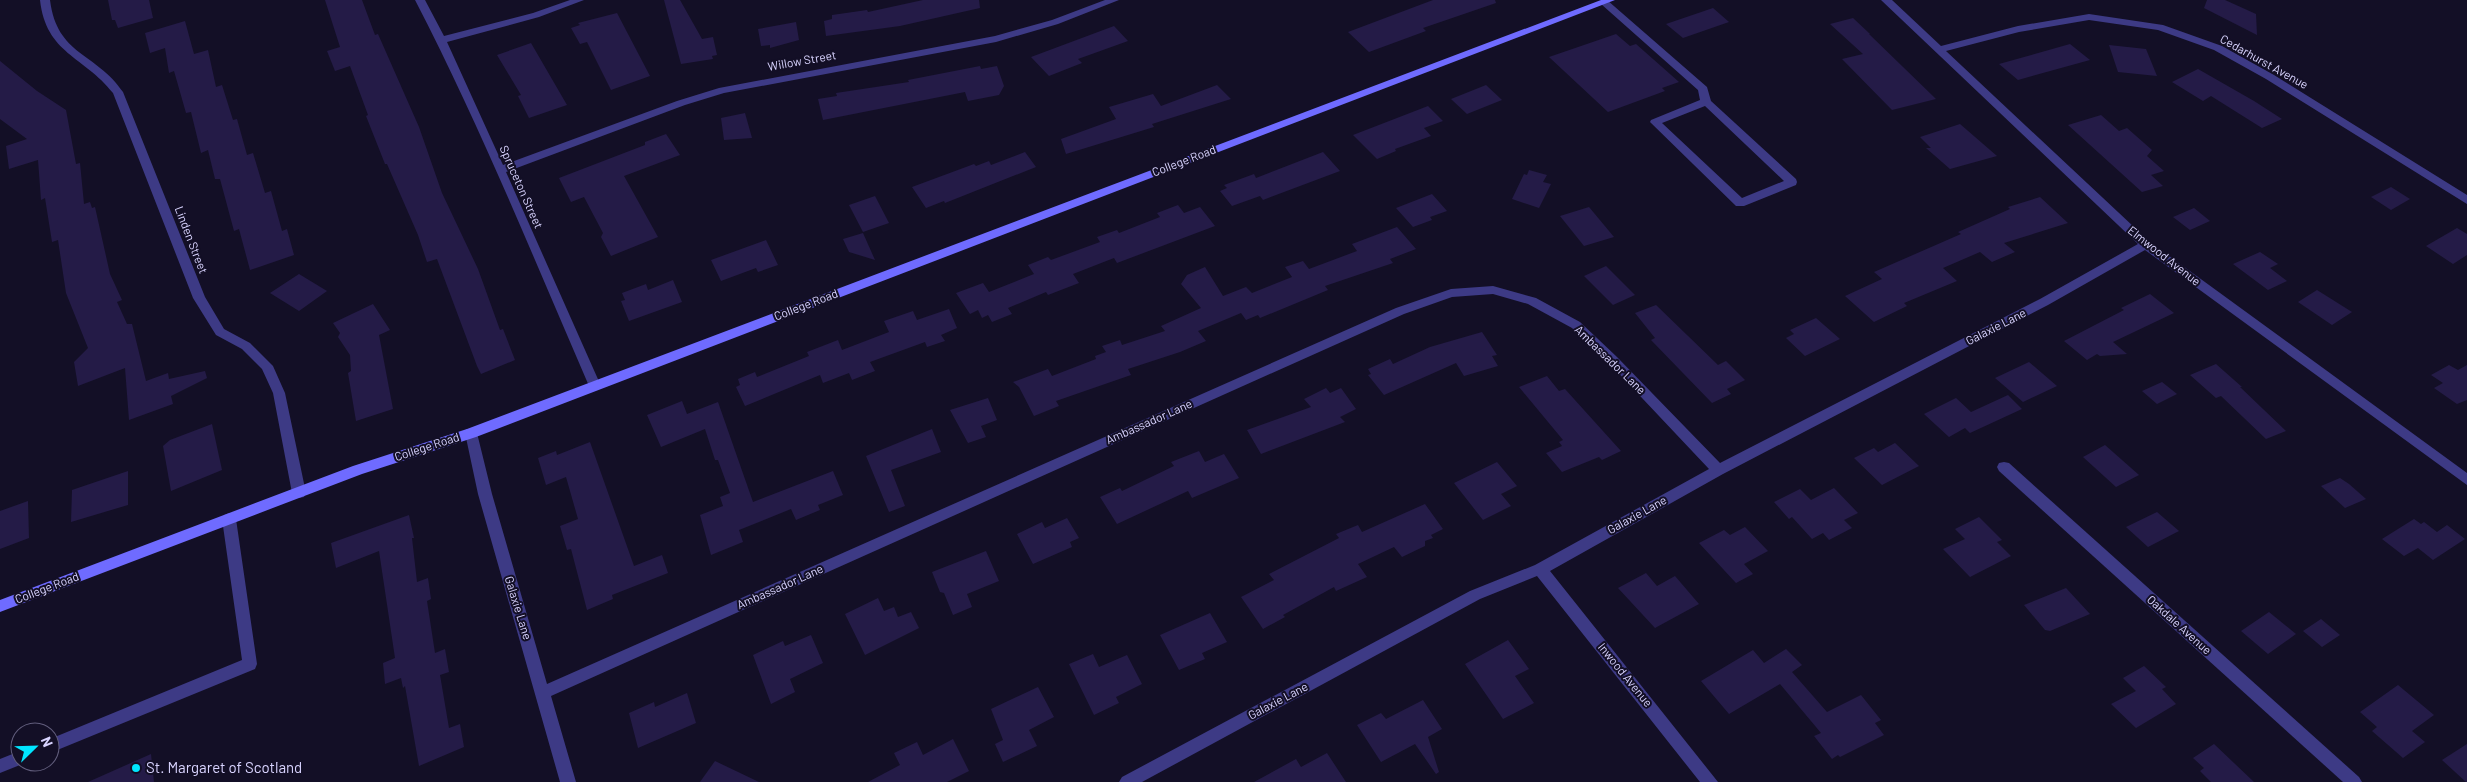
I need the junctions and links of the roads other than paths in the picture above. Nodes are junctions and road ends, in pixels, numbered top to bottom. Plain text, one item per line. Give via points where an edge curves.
1 (45, 0) edge
2 (420, 0) edge
3 (579, 0) edge
4 (1114, 0) edge
5 (1886, 0) edge
6 (1607, 1) edge
7 (441, 40) junction
8 (1939, 50) junction
9 (1706, 102) junction
10 (500, 170) junction
11 (2467, 200) edge
12 (2146, 245) junction
13 (594, 386) junction
14 (471, 433) junction
15 (2004, 467) dead end
16 (1718, 470) junction
17 (2467, 480) edge
18 (299, 493) junction
19 (229, 519) junction
20 (1540, 569) junction
21 (0, 606) edge
22 (544, 692) junction
23 (60, 742) edge
24 (568, 782) edge
25 (1126, 782) edge
26 (1710, 782) edge
27 (2354, 782) edge

1 - 18 street, Linden Street via 49,24 55,35 110,80 118,92 198,298 220,332 246,346 267,366 280,393
2 - 7 street, Spruceton Street
3 - 7 street
4 - 10 street, Willow Street via 996,39 723,90
5 - 8 street, Elmwood Avenue
6 - 9 street via 1704,89
6 - 13 street, College Road
7 - 10 street, Spruceton Street
8 - 11 street, Cedarhurst Avenue via 2018,29 2089,17 2160,27 2218,48 2270,76
8 - 12 street, Elmwood Avenue
9 - 9 street via 1655,122 1740,204 1792,182
10 - 13 street, Spruceton Street
12 - 16 street, Galaxie Lane via 2044,302
12 - 17 street, Elmwood Avenue
13 - 14 street, College Road
14 - 18 street, College Road
14 - 22 street, Galaxie Lane via 501,550
15 - 27 street, Oakdale Avenue
16 - 20 street, Galaxie Lane
16 - 22 street, Ambassador Lane via 1576,325 1532,301 1493,290 1451,293 1345,336
18 - 19 street, College Road
19 - 21 street, College Road
19 - 23 street via 250,664
20 - 25 street, Galaxie Lane via 1475,595
20 - 26 street, Inwood Avenue
22 - 24 street, Galaxie Lane

